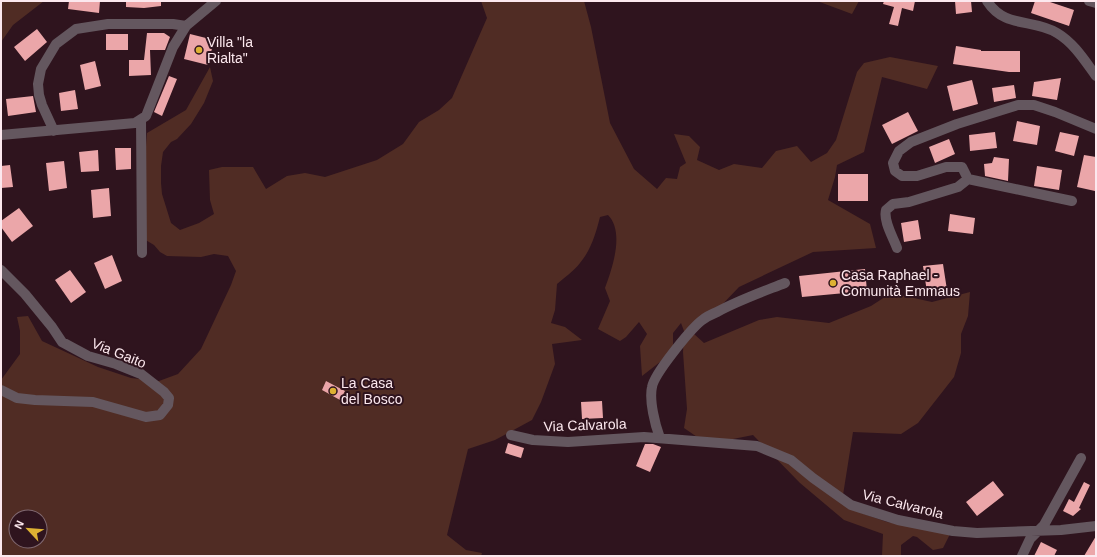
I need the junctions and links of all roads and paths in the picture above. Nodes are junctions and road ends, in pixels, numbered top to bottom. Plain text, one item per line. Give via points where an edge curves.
1 (216, 1) edge
2 (987, 1) edge
3 (1089, 1) edge
4 (1096, 3) edge
5 (186, 26) junction
6 (1096, 76) edge
7 (141, 119) junction
8 (1096, 129) edge
9 (54, 131) junction
10 (1, 135) edge
11 (968, 179) junction
12 (1072, 201) dead end
13 (897, 248) dead end
14 (142, 253) dead end
15 (1, 270) edge
16 (785, 283) dead end
17 (1, 390) edge
18 (512, 435) dead end
19 (660, 438) junction
20 (1081, 458) dead end
21 (1096, 526) edge
22 (1038, 530) junction
23 (1022, 556) edge

1 - 5 street
2 - 6 street via 1000,15 1057,33 1074,47
3 - 4 street
5 - 7 street via 173,47 146,116
5 - 9 street via 108,24 76,29 56,44 40,69 38,84 42,105
7 - 9 street via 135,123
7 - 14 street
8 - 11 street via 1034,105 1018,105 911,142 899,151 893,163 896,171 902,176 917,176 946,167 962,167
9 - 10 street
11 - 12 street
11 - 13 street via 958,187 909,202 893,204 886,210 888,226
15 - 17 street, Via Gaito via 25,294 62,342 88,356 141,374 169,398 168,405 160,415 146,417 93,402 17,398
16 - 19 street via 718,311 702,320 687,336 652,385 654,417
18 - 19 street, Via Calvarola via 533,440 568,442
19 - 22 street, Via Calvarola via 757,446 791,460 852,505 898,520 976,533
20 - 22 street via 1044,525
21 - 22 street, Via Calvarola
22 - 23 street via 1030,539

